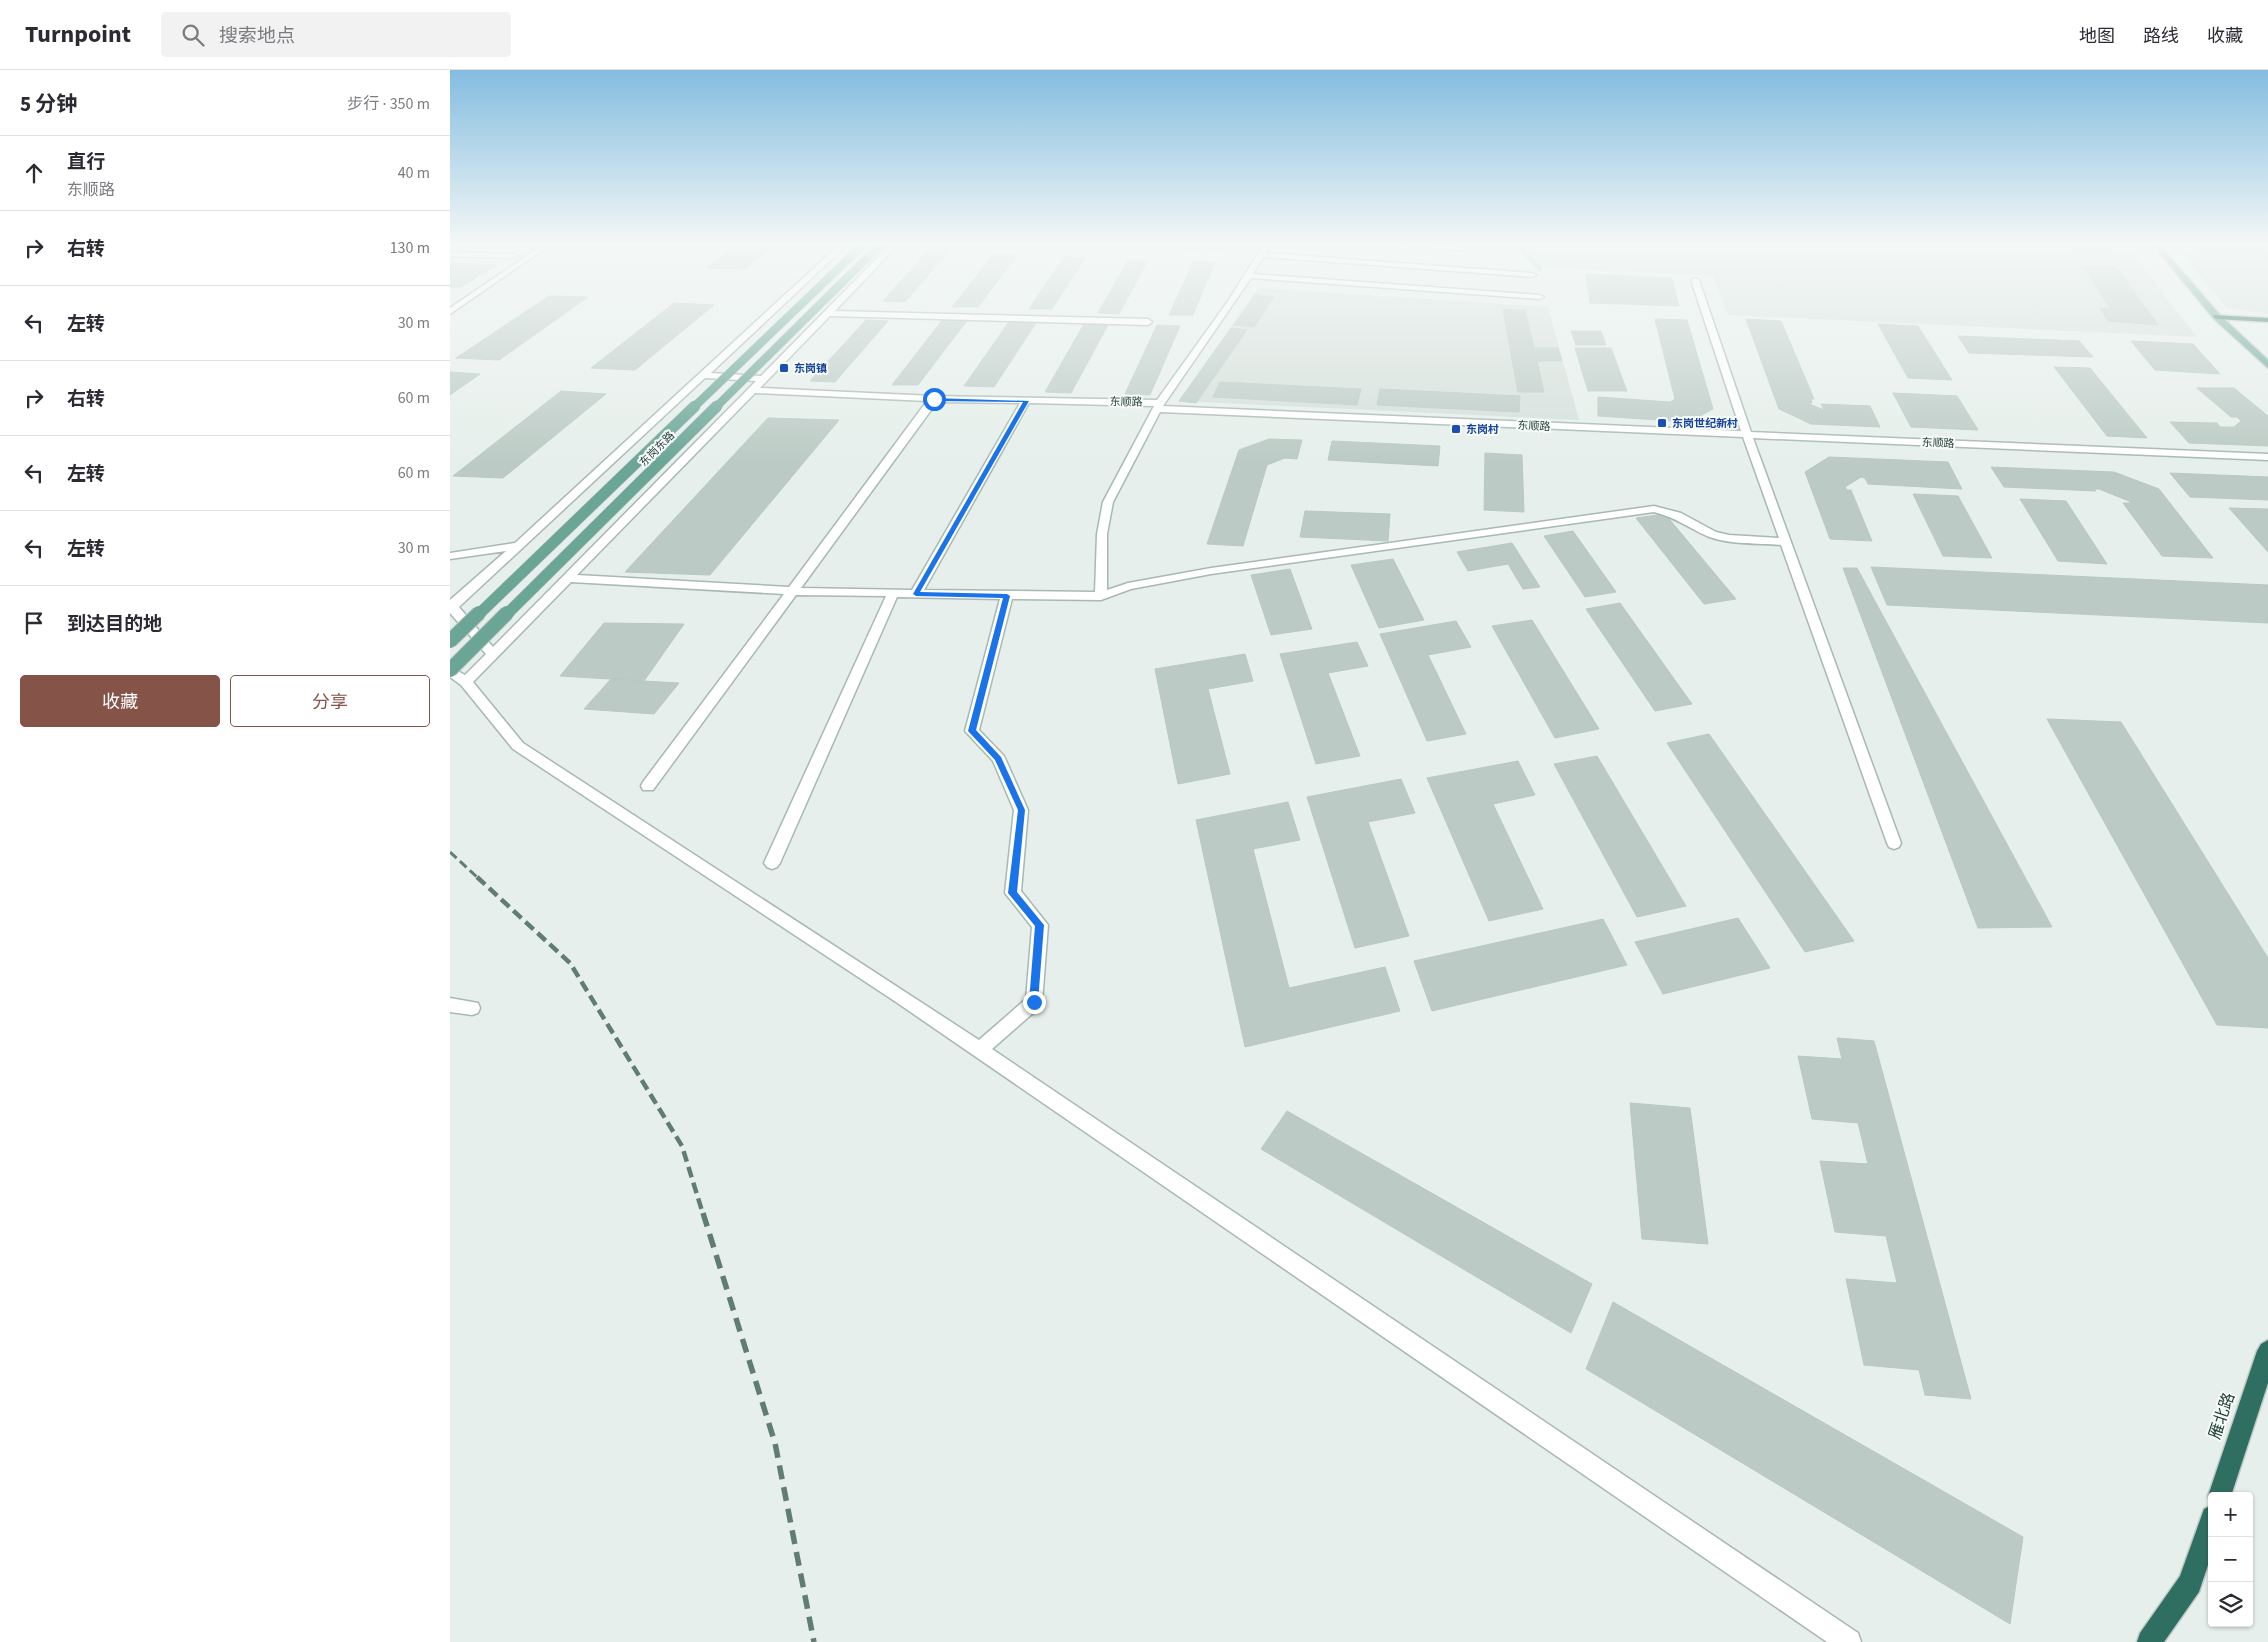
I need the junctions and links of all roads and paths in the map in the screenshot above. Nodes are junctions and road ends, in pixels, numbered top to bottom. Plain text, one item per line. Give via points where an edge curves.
1 (766, 317) edge
2 (787, 317) edge
3 (807, 317) edge
4 (825, 317) edge
5 (962, 317) edge
6 (1221, 317) edge
7 (1707, 317) edge
8 (2217, 317) edge
9 (2219, 320) junction
10 (2268, 320) edge
11 (1148, 322) dead end
12 (2268, 326) edge
13 (2268, 365) edge
14 (704, 375) junction
15 (763, 379) junction
16 (752, 390) junction
17 (934, 399) junction
18 (1026, 401) junction
19 (1158, 406) junction
20 (1747, 435) junction
21 (2268, 457) edge
22 (1786, 542) junction
23 (516, 546) junction
24 (450, 556) edge
25 (566, 578) junction
26 (793, 591) junction
27 (893, 593) junction
28 (916, 594) junction
29 (1007, 596) junction
30 (1101, 596) junction
31 (451, 606) edge
32 (450, 641) edge
33 (491, 654) junction
34 (450, 671) edge
35 (466, 682) junction
36 (648, 786) dead end
37 (1894, 843) dead end
38 (772, 863) dead end
39 (450, 1005) edge
40 (472, 1008) dead end
41 (979, 1050) junction
42 (2268, 1351) edge
43 (2220, 1492) edge
44 (2208, 1529) edge
45 (1849, 1642) edge
46 (2149, 1642) edge

1 - 14 street
2 - 32 main road, 东岗东路, bridge
3 - 34 main road, 东岗东路, bridge
4 - 15 street
5 - 11 street
6 - 19 street
7 - 20 street
8 - 9 main road
9 - 10 highway
9 - 12 highway
9 - 13 main road
14 - 15 street
14 - 23 street
15 - 16 street
16 - 17 street, 东顺路
16 - 25 street
17 - 18 street, 东顺路
17 - 26 street
18 - 19 street, 东顺路
18 - 28 street
19 - 20 street, 东顺路
19 - 30 street via 1108,502 1102,534
20 - 21 street, 东顺路
20 - 22 street
22 - 30 street via 1712,534 1677,515 1654,509 1211,571 1128,586
22 - 37 street
23 - 24 street
23 - 31 street
25 - 26 street
25 - 33 street
26 - 27 street
26 - 36 street
27 - 28 street
27 - 38 street
28 - 29 street
29 - 30 street
29 - 41 street via 972,731 998,759 1022,810 1013,893 1040,925 1034,1002
31 - 33 street
33 - 35 street
34 - 35 street
35 - 41 street via 518,746
39 - 40 street
41 - 45 street
42 - 43 highway, 雁北路
44 - 46 highway via 2190,1583

